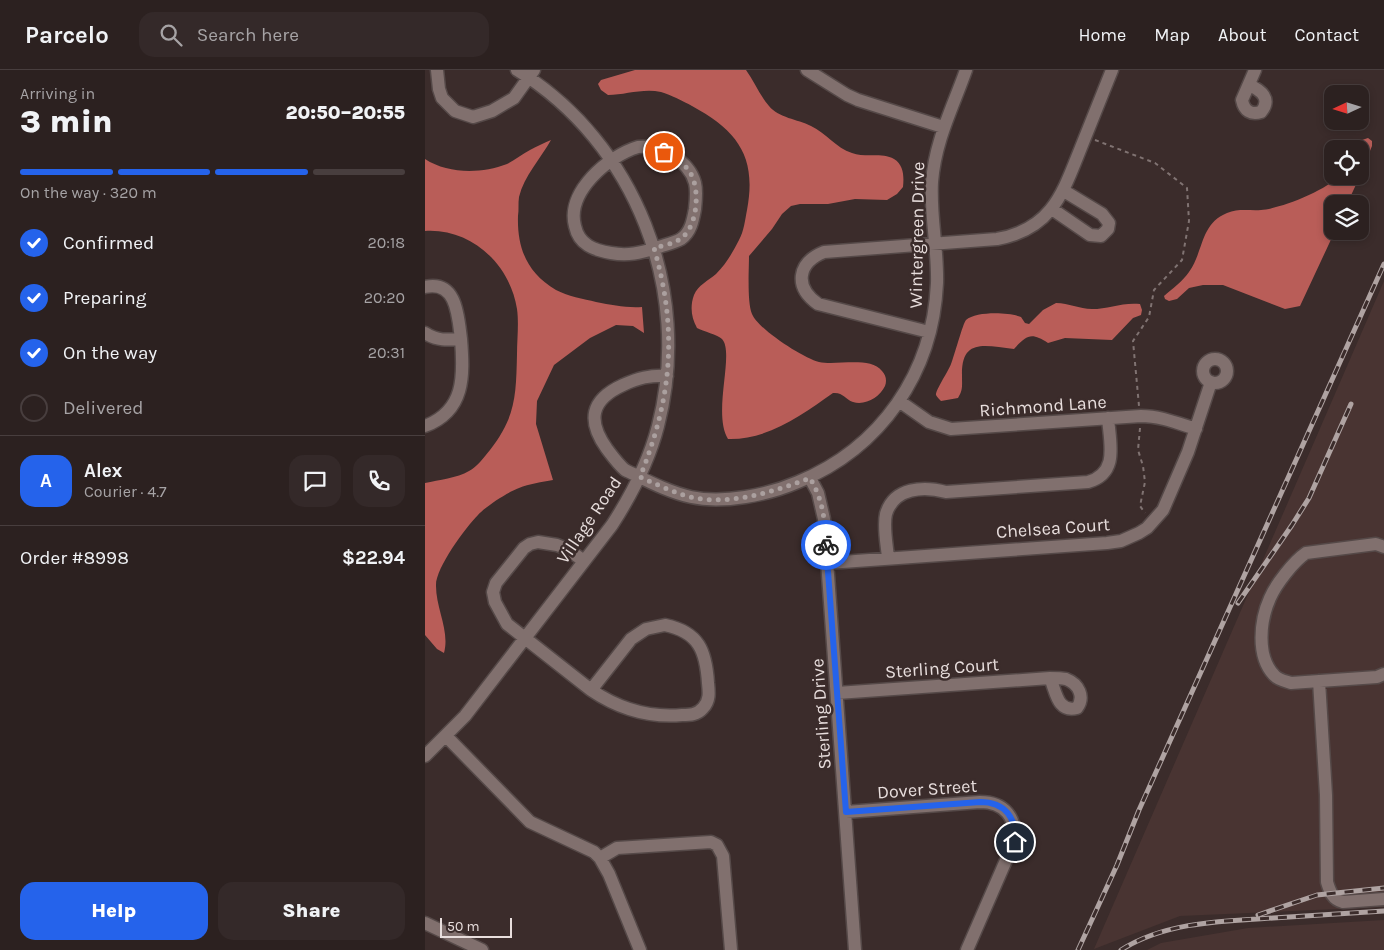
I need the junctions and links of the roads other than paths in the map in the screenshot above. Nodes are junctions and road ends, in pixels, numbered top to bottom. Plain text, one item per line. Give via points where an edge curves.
1 (437, 70) edge
2 (517, 70) edge
3 (809, 70) edge
4 (966, 70) edge
5 (1112, 70) edge
6 (1255, 70) edge
7 (531, 74) edge
8 (1249, 85) dead end
9 (943, 127) junction
10 (612, 162) junction
11 (1064, 191) junction
12 (1052, 209) junction
13 (935, 244) junction
14 (654, 248) junction
15 (425, 287) edge
16 (929, 332) junction
17 (425, 333) edge
18 (461, 339) junction
19 (667, 376) junction
20 (1211, 382) dead end
21 (899, 401) junction
22 (1108, 418) junction
23 (425, 426) edge
24 (1196, 429) junction
25 (640, 477) junction
26 (810, 478) junction
27 (1384, 546) edge
28 (888, 558) junction
29 (584, 562) junction
30 (828, 562) junction
31 (524, 639) junction
32 (1384, 674) edge
33 (1050, 678) dead end
34 (1319, 681) junction
35 (591, 690) junction
36 (837, 693) junction
37 (446, 736) junction
38 (425, 756) edge
39 (846, 812) junction
40 (600, 858) junction
41 (1384, 899) edge
42 (425, 923) edge
43 (481, 950) edge
44 (640, 950) edge
45 (731, 950) edge
46 (855, 950) edge
47 (967, 950) edge

1 - 7 street via 442,98 455,111 473,117 513,98
2 - 7 street, Village Road
3 - 9 street via 847,96
4 - 9 street, Wintergreen Drive
5 - 11 street
6 - 8 street
7 - 10 street, Village Road via 577,118
9 - 13 street, Wintergreen Drive via 933,182
10 - 14 street, Village Road via 634,199
10 - 14 street via 593,176 577,197 573,213 576,231 589,247 599,251 624,255
10 - 14 street via 629,150 647,146 683,164 693,177 696,193 691,227 679,240
11 - 12 street
11 - 12 street via 1102,214 1109,223 1109,229 1101,236 1090,235
12 - 13 street via 1038,222 1012,236
13 - 16 street, Wintergreen Drive via 936,300
13 - 16 street via 824,252 809,261 802,274 805,292 818,304
14 - 19 street, Village Road via 668,319
15 - 18 street via 440,287 450,294
16 - 21 street, Wintergreen Drive via 915,374
17 - 18 street via 443,340
18 - 23 street via 459,396 445,415
19 - 25 street, Village Road via 658,426
19 - 25 street, Wintergreen Drive via 638,378 613,389 602,398 595,414 597,436 618,464
20 - 24 street, Chelsea Court
21 - 22 street, Richmond Lane via 929,422 951,428
21 - 26 street, Wintergreen Drive via 880,426 852,452
22 - 24 street, Richmond Lane via 1153,416
22 - 28 street via 1110,464 1095,480 946,492 921,488 902,494 886,515
24 - 28 street, Chelsea Court via 1163,510 1147,528 1128,538
25 - 26 street, Wintergreen Drive via 676,493 708,500 756,494
25 - 29 street, Village Road via 612,525
26 - 30 street, Sterling Drive via 822,505
27 - 34 street via 1376,544 1306,554 1270,597 1263,631 1263,652 1269,669 1282,681
28 - 30 street, Chelsea Court
29 - 31 street, Village Road
29 - 31 street via 567,549 538,542 524,548 496,583 493,592 501,615
30 - 36 street, Sterling Drive
31 - 35 street
31 - 37 street, Village Road
32 - 34 street via 1377,678
33 - 36 street, Sterling Court
34 - 41 street via 1330,893 1343,902
35 - 35 street via 634,712 693,715 708,701 706,661 699,644 685,631 665,625 655,626 631,639
36 - 39 street, Sterling Drive
37 - 38 street, Village Road
37 - 40 street via 530,822
39 - 46 street, Sterling Drive
39 - 47 street, Dover Street via 988,802 1005,810 1015,827 1015,842
40 - 44 street
40 - 45 street via 617,848 711,842 717,845 723,856
42 - 43 street

